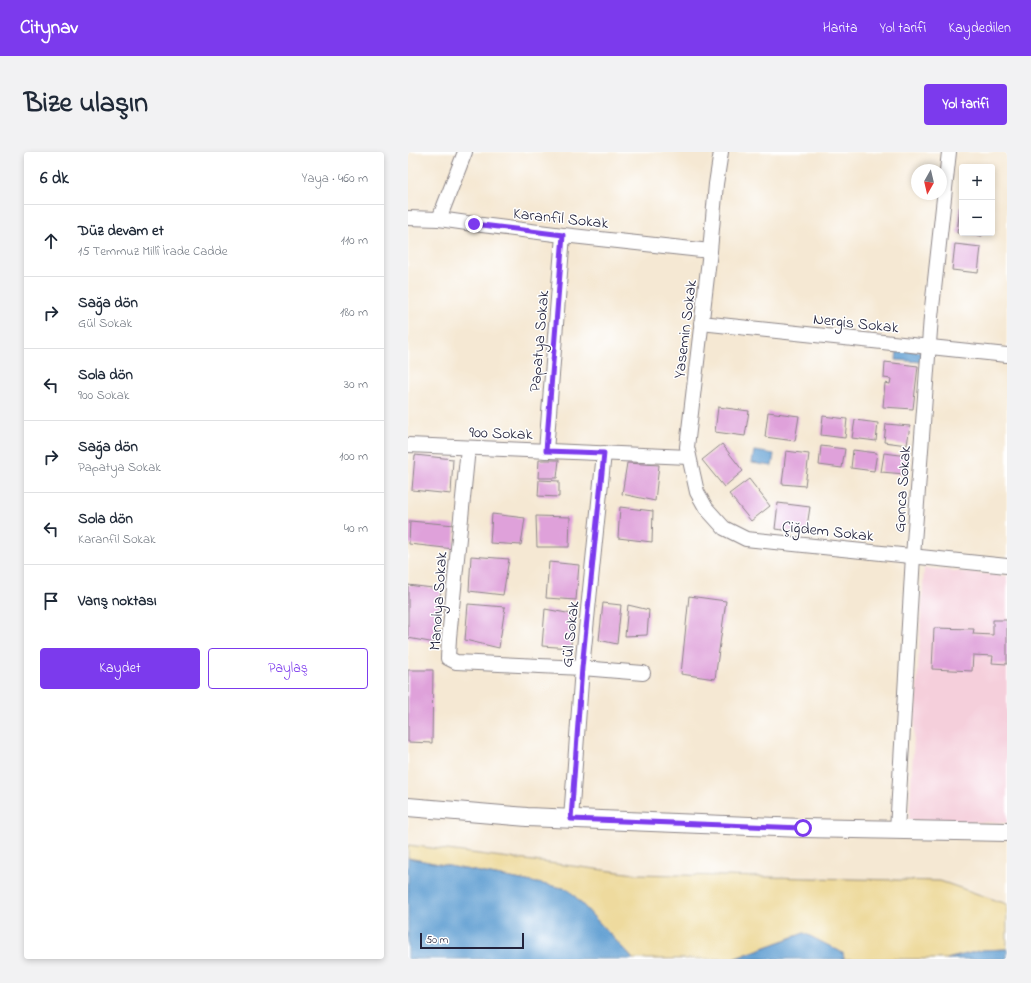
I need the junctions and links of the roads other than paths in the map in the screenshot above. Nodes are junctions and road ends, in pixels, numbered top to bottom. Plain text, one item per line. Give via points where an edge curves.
1 (465, 152) edge
2 (721, 152) edge
3 (949, 152) edge
4 (408, 218) edge
5 (439, 219) junction
6 (563, 235) junction
7 (710, 251) junction
8 (701, 323) junction
9 (928, 347) junction
10 (1007, 355) edge
11 (408, 444) edge
12 (468, 448) junction
13 (546, 451) junction
14 (604, 453) junction
15 (689, 457) junction
16 (706, 508) joint
17 (913, 556) junction
18 (1007, 566) edge
19 (582, 668) junction
20 (643, 673) dead end
21 (408, 807) edge
22 (571, 819) junction
23 (897, 830) junction
24 (1007, 832) edge

1 - 5 street
2 - 7 street, Yasemin Sokak
3 - 9 street, Gonca Sokak
4 - 5 street, Karanfil Sokak
5 - 6 street, Karanfil Sokak
6 - 7 street, Karanfil Sokak
6 - 13 street, Papatya Sokak
7 - 8 street, Yasemin Sokak
8 - 9 street, Nergis Sokak
8 - 15 street, Yasemin Sokak via 687,447
9 - 10 street, Nergis Sokak
9 - 17 street, Gonca Sokak
11 - 12 street, 900 Sokak
12 - 13 street, 900 Sokak
12 - 19 street, Manolya Sokak via 448,658 456,662
13 - 14 street, 900 Sokak
14 - 15 street, 900 Sokak
14 - 19 street, Gül Sokak
15 - 16 street, Yasemin Sokak via 697,492
16 - 17 street, Çiğdem Sokak via 724,528 746,539
17 - 18 street, Çiğdem Sokak
17 - 23 street, Gonca Sokak
19 - 20 street, Manolya Sokak
19 - 22 street, Gül Sokak
21 - 22 main road
22 - 23 main road
23 - 24 main road

